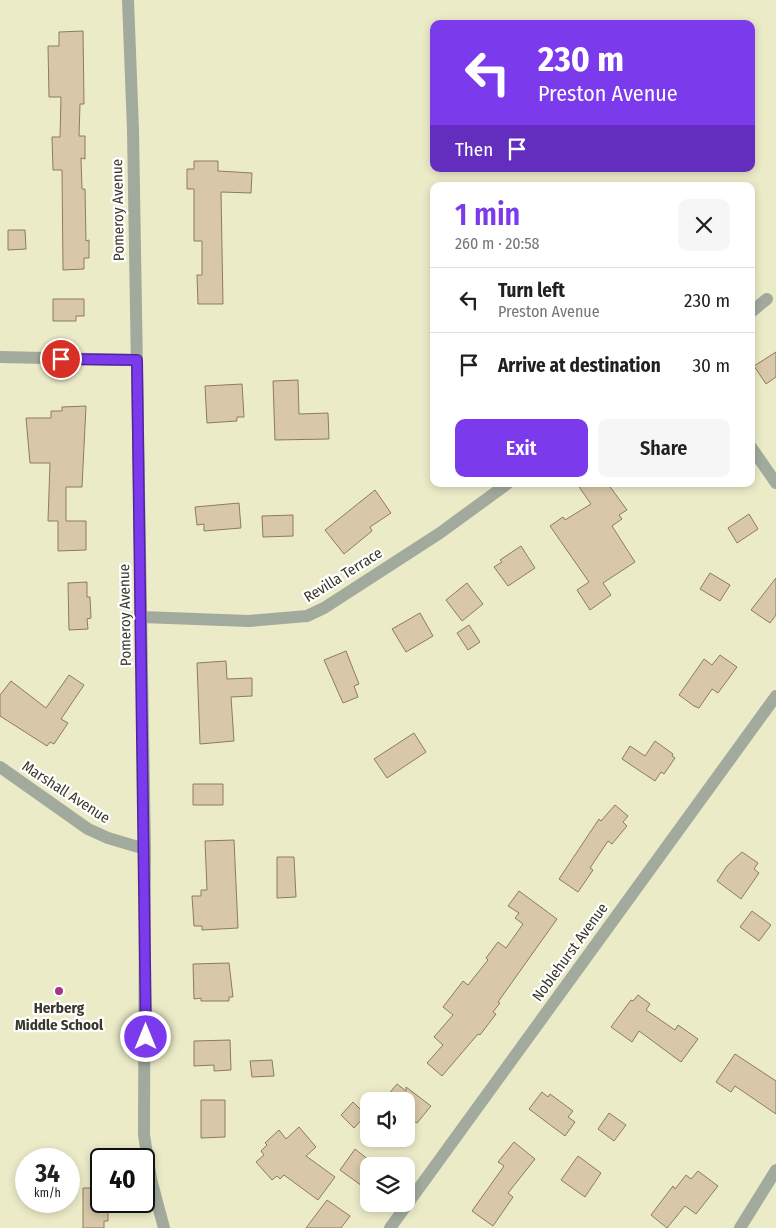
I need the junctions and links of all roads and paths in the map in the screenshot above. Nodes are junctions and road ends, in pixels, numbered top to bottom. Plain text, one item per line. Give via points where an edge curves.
1 (128, 0) edge
2 (767, 299) dead end
3 (755, 309) edge
4 (0, 357) edge
5 (137, 360) junction
6 (755, 453) edge
7 (776, 483) edge
8 (503, 487) edge
9 (142, 616) junction
10 (776, 696) edge
11 (0, 767) edge
12 (145, 849) junction
13 (776, 1170) edge
14 (164, 1228) edge
15 (390, 1228) edge
16 (740, 1228) edge

1 - 5 street, Pomeroy Avenue
2 - 3 street
4 - 5 street
5 - 9 street, Pomeroy Avenue
6 - 7 street
8 - 9 street, Revilla Terrace via 440,533 307,616 250,621
9 - 12 street, Pomeroy Avenue
10 - 15 street, Noblehurst Avenue
11 - 12 street, Marshall Avenue via 88,829
12 - 14 street, Pomeroy Avenue via 144,1135
13 - 16 street

